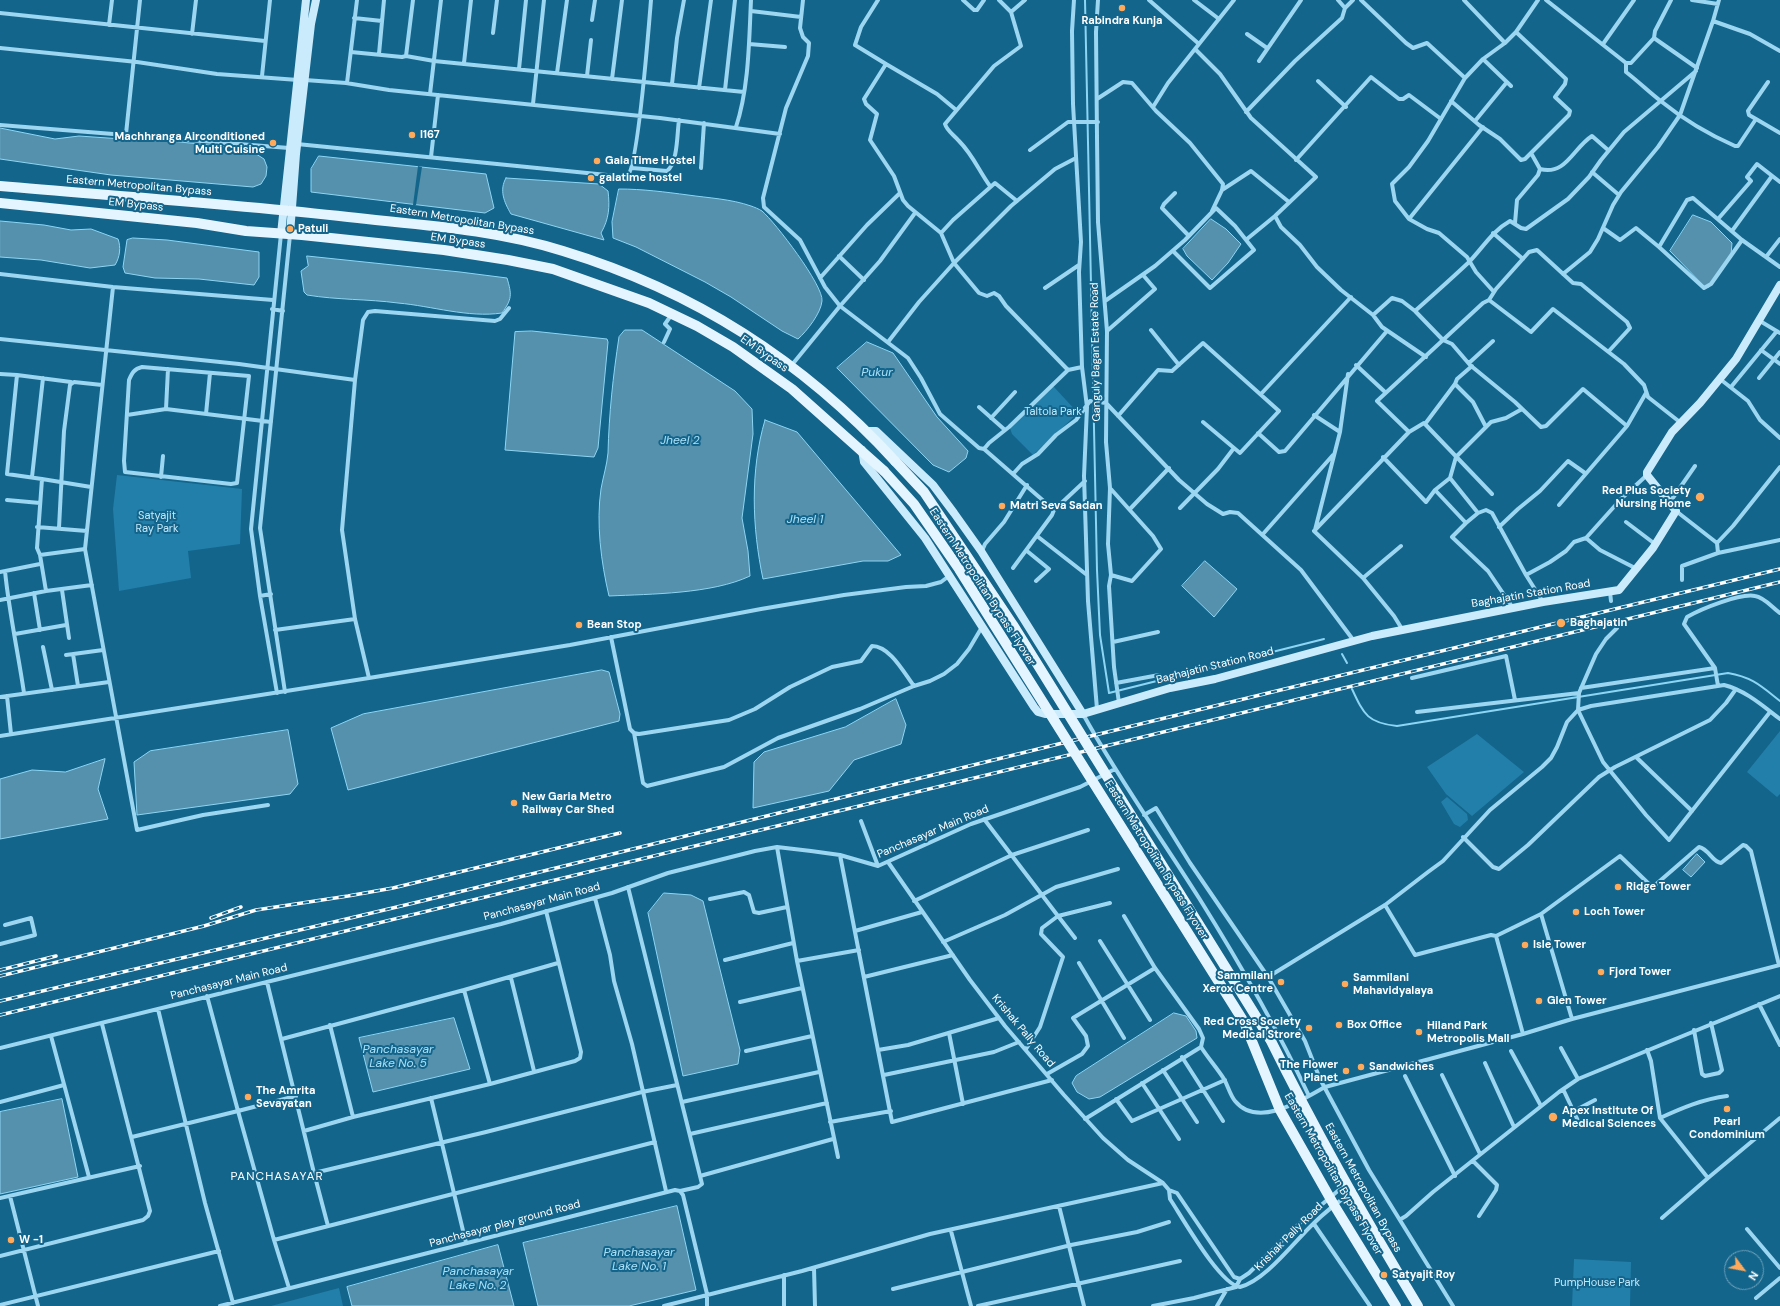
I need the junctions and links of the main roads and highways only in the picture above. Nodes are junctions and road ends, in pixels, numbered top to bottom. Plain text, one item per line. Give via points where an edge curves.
1 (0, 186) edge
2 (0, 204) edge
3 (868, 431) joint
4 (862, 449) joint
5 (1305, 1098) joint
6 (1396, 1306) edge
7 (1418, 1306) edge

1 - 3 main road, Eastern Metropolitan Bypass via 287,210 435,226 501,236 563,250 685,299 735,328 791,366
2 - 4 main road, EM Bypass via 444,250 534,265 598,284 702,329 754,361 792,389
3 - 5 main road, Eastern Metropolitan Bypass Flyover, bridge via 924,492 1013,625
4 - 6 main road, Eastern Metropolitan Bypass Flyover, bridge via 914,504 960,569 1244,1022 1280,1110
5 - 7 main road, Eastern Metropolitan Bypass via 1351,1193

